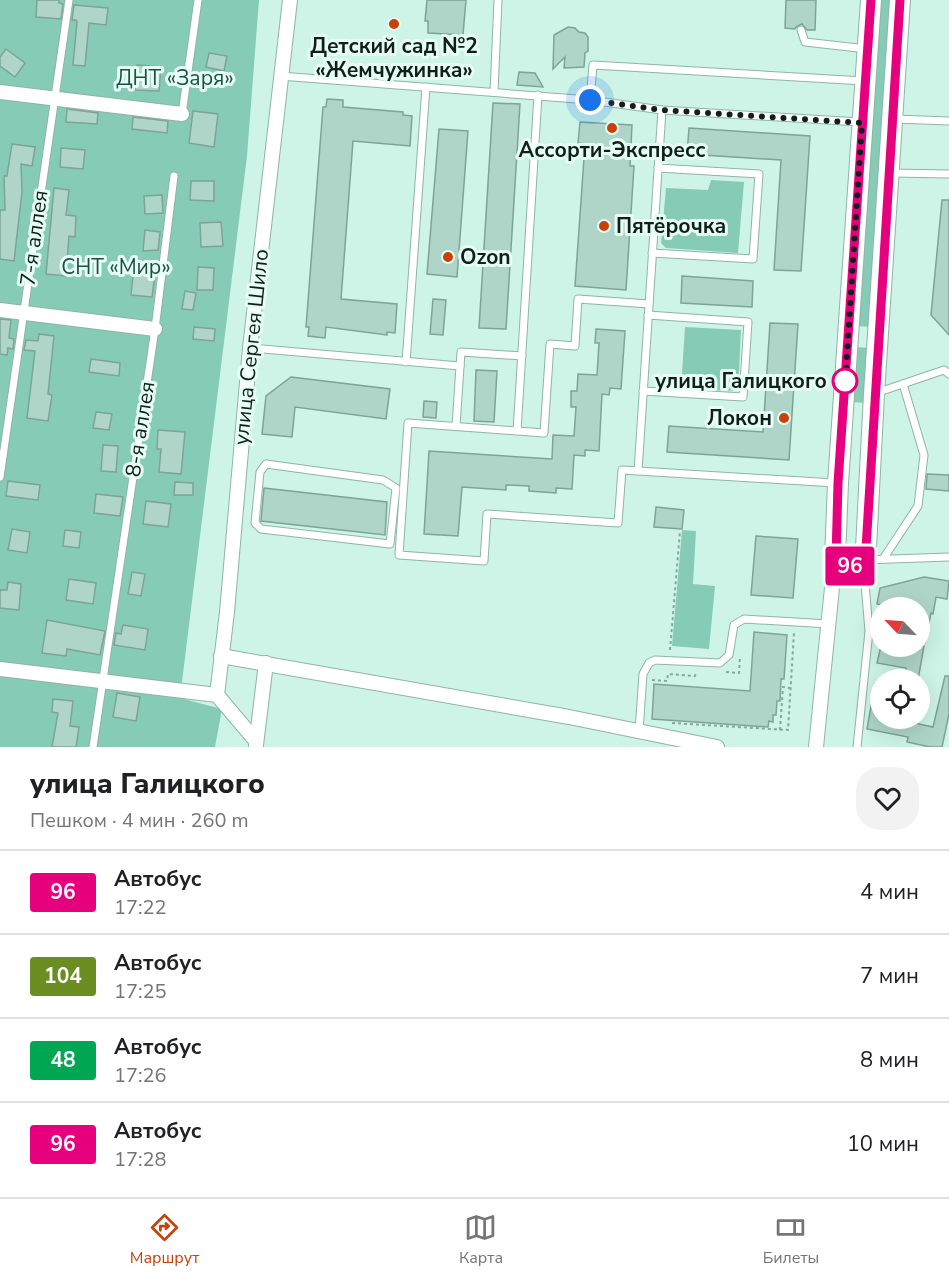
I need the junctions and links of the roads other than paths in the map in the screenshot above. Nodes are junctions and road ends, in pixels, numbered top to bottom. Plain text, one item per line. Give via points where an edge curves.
1 (69, 0) edge
2 (198, 0) edge
3 (290, 0) edge
4 (498, 0) edge
5 (871, 0) edge
6 (900, 0) edge
7 (801, 30) dead end
8 (868, 49) junction
9 (280, 76) junction
10 (866, 81) junction
11 (426, 87) junction
12 (0, 92) edge
13 (494, 92) junction
14 (538, 95) junction
15 (54, 98) junction
16 (590, 100) junction
17 (662, 110) junction
18 (182, 114) joint
19 (892, 119) junction
20 (949, 121) edge
21 (862, 123) junction
22 (658, 168) junction
23 (889, 173) junction
24 (949, 174) edge
25 (174, 176) dead end
26 (652, 253) junction
27 (649, 304) junction
28 (0, 310) edge
29 (23, 313) junction
30 (648, 315) junction
31 (155, 328) junction
32 (849, 334) junction
33 (878, 338) junction
34 (250, 348) junction
35 (522, 356) junction
36 (406, 362) junction
37 (460, 366) junction
38 (949, 374) edge
39 (903, 384) junction
40 (643, 391) junction
41 (873, 403) junction
42 (843, 410) junction
43 (456, 426) junction
44 (517, 431) junction
45 (638, 471) junction
46 (0, 477) edge
47 (838, 483) junction
48 (390, 544) junction
49 (400, 545) junction
50 (949, 557) edge
51 (836, 558) junction
52 (883, 559) junction
53 (863, 560) junction
54 (829, 624) junction
55 (221, 656) junction
56 (266, 663) junction
57 (0, 669) edge
58 (103, 681) junction
59 (217, 695) junction
60 (639, 731) junction
61 (256, 744) edge
62 (93, 747) edge
63 (717, 747) edge
64 (816, 747) edge
65 (857, 747) edge

1 - 15 lane, 7-я аллея
2 - 18 lane
3 - 9 street, улица Сергея Шило
4 - 13 lane
5 - 8 street
6 - 19 street
7 - 8 lane via 805,42
8 - 10 street
9 - 11 lane
9 - 34 street, улица Сергея Шило
10 - 16 lane via 593,65
10 - 21 street
11 - 13 lane
11 - 36 lane
12 - 15 street
13 - 14 lane
14 - 16 lane
14 - 35 lane
15 - 18 street
15 - 29 lane, 7-я аллея
16 - 17 lane
17 - 21 lane
17 - 22 lane
19 - 20 lane
19 - 23 street
21 - 32 street
22 - 26 lane
22 - 26 lane via 759,174 754,249 753,259
23 - 24 lane
23 - 33 street
25 - 31 lane, 8-я аллея
26 - 27 lane
27 - 30 lane
27 - 44 lane via 578,299 574,346 550,344 544,433
28 - 29 street
29 - 31 street
29 - 46 lane, 7-я аллея
30 - 40 lane
30 - 40 lane via 748,322 743,397
31 - 58 lane, 8-я аллея
32 - 33 street
32 - 42 street
33 - 41 street
34 - 36 lane
34 - 55 street, улица Сергея Шило
35 - 37 lane via 461,352
35 - 44 lane
36 - 37 lane
37 - 43 lane
38 - 39 lane via 944,370
39 - 41 lane
39 - 52 lane via 924,455 921,485 918,506
40 - 45 lane
41 - 42 street
41 - 53 street
42 - 47 street
43 - 44 lane
43 - 49 lane via 408,423
45 - 47 lane
45 - 49 lane via 622,470 618,523 487,514 484,561 399,555
47 - 51 street
48 - 48 lane via 261,529 255,523 260,472 266,464 383,480 396,488
48 - 49 lane
50 - 52 lane
51 - 53 street via 843,565 852,566
51 - 54 street
52 - 53 lane
53 - 65 lane via 868,631
54 - 60 lane via 744,619 734,625 729,655 724,661 652,661 644,669
54 - 64 street
55 - 56 street
55 - 59 street, улица Сергея Шило
56 - 60 street
56 - 61 street
57 - 58 street
58 - 59 street
58 - 62 lane, 8-я аллея
59 - 61 street
60 - 63 street

